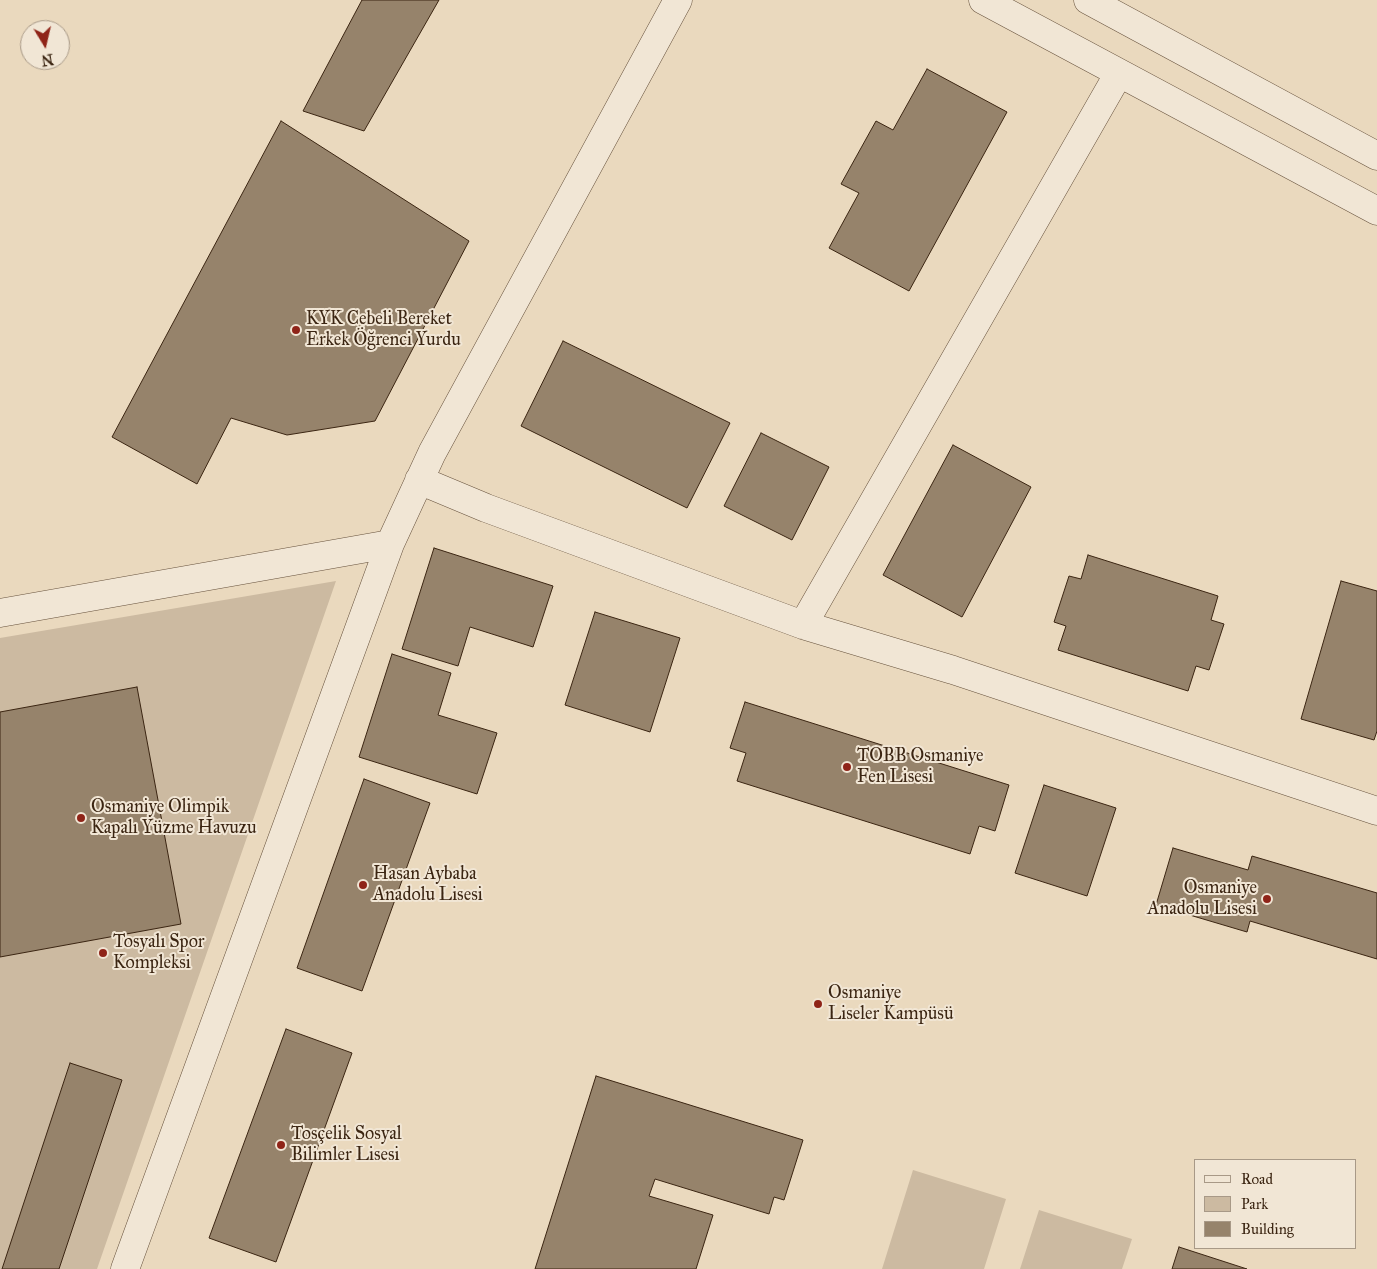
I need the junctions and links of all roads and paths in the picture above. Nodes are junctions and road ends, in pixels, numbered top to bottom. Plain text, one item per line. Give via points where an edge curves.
1 (678, 0) edge
2 (983, 0) edge
3 (1088, 0) edge
4 (1119, 73) junction
5 (1377, 156) edge
6 (1377, 210) edge
7 (419, 480) junction
8 (390, 544) junction
9 (0, 613) edge
10 (803, 625) junction
11 (1377, 811) edge
12 (125, 1269) edge

1 - 7 street
2 - 4 street
3 - 5 street
4 - 6 street
4 - 10 street
7 - 8 street
7 - 10 street via 496,512
8 - 9 street
8 - 12 street
10 - 11 street via 953,670

